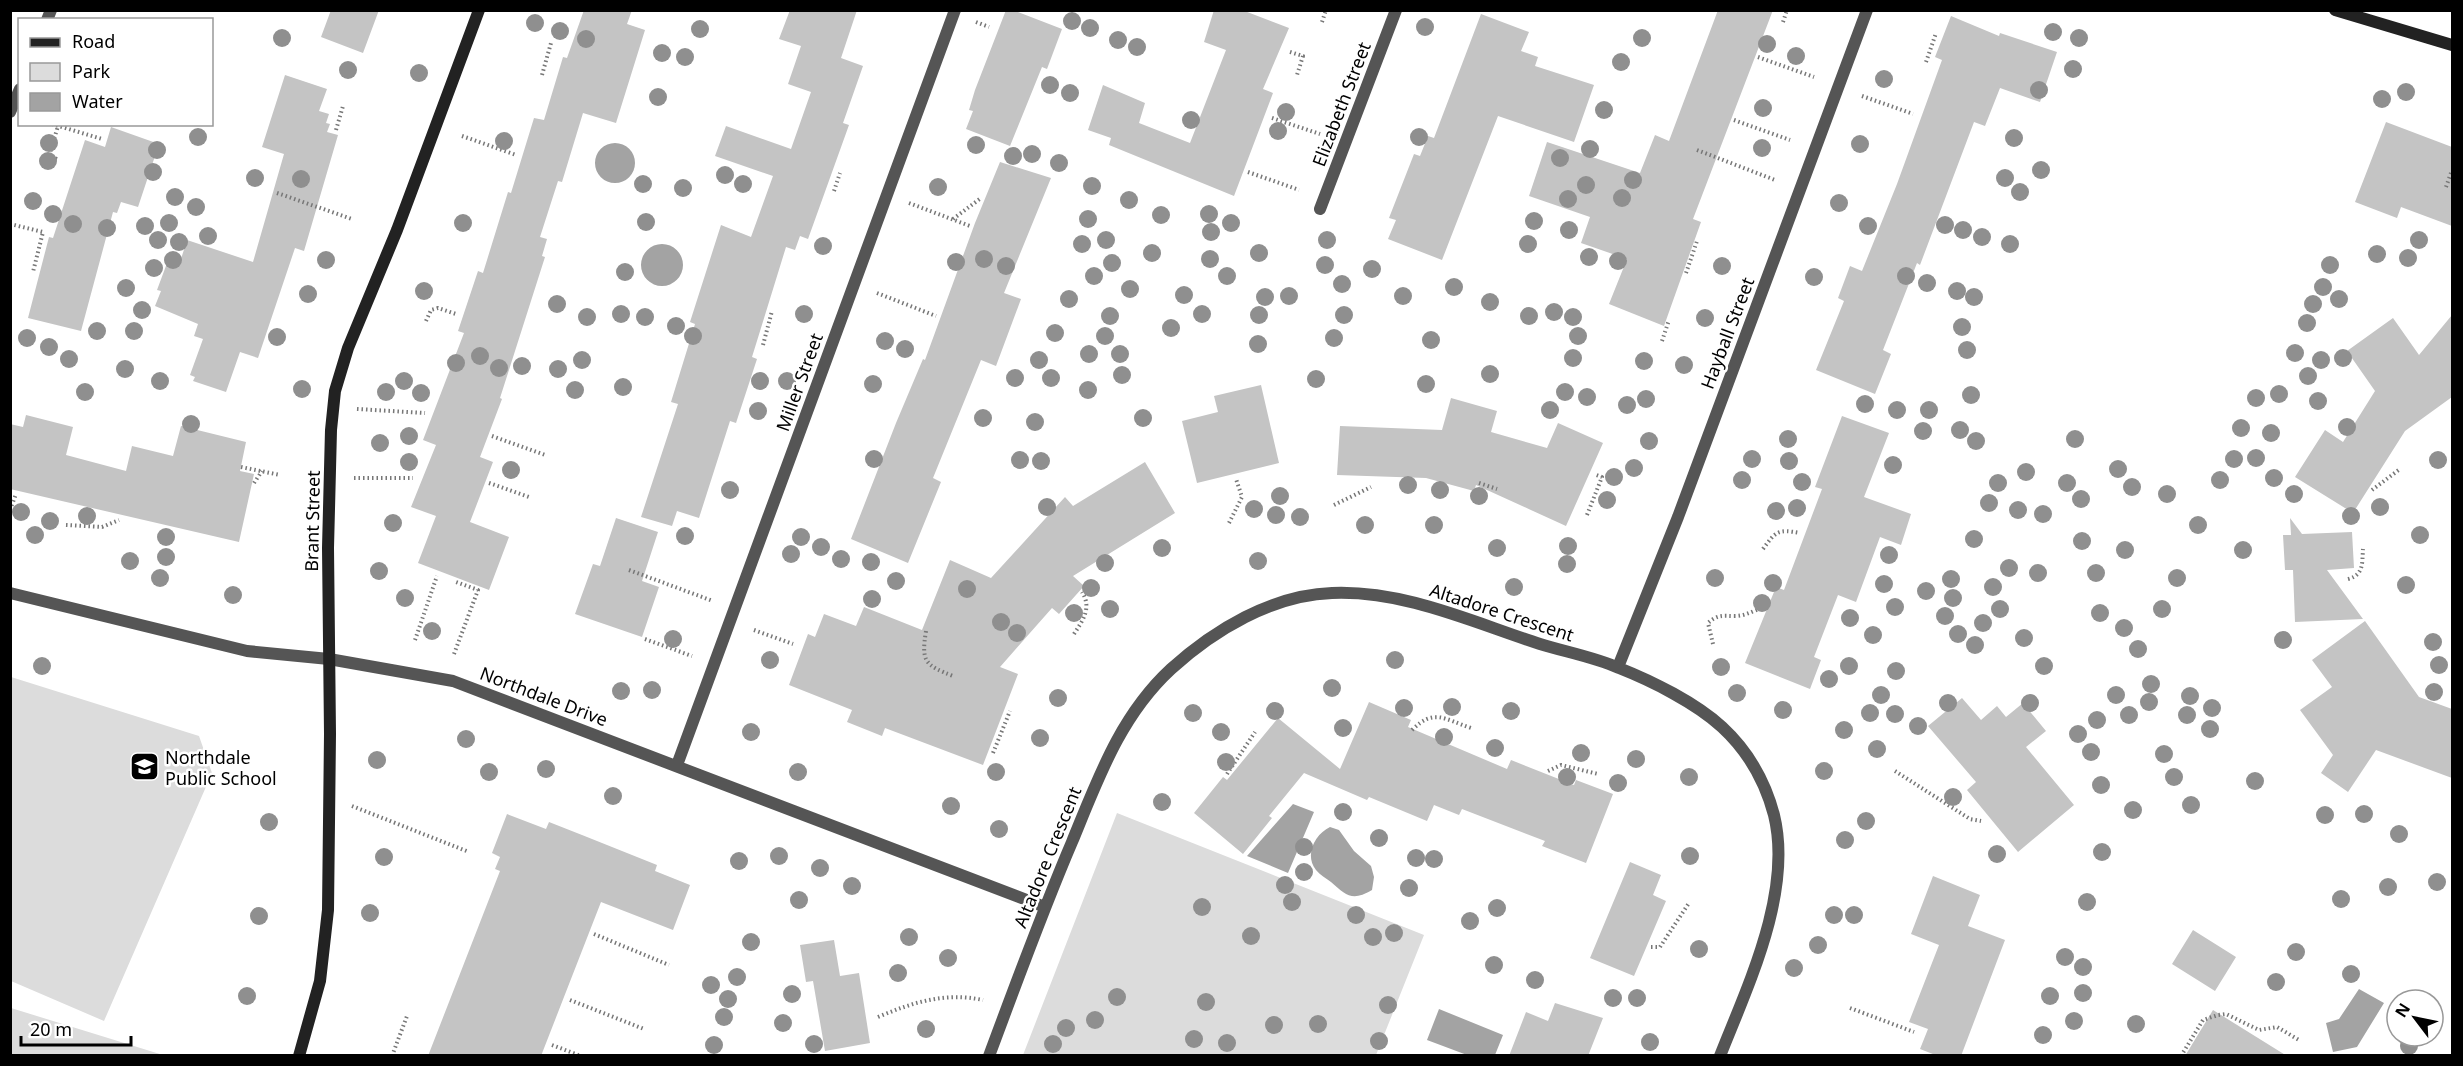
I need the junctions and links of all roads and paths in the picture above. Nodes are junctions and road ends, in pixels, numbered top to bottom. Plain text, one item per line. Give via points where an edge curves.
1 (479, 10) edge
2 (955, 10) edge
3 (1326, 10) edge
4 (1396, 10) edge
5 (1787, 10) edge
6 (1867, 10) edge
7 (2335, 10) edge
8 (1322, 22) dead end
9 (1783, 22) dead end
10 (1936, 33) dead end
11 (551, 43) dead end
12 (2452, 45) edge
13 (1290, 52) dead end
14 (1758, 57) dead end
15 (1926, 62) dead end
16 (542, 75) dead end
17 (1297, 75) dead end
18 (1814, 77) dead end
19 (18, 94) edge
20 (1862, 96) dead end
21 (343, 106) dead end
22 (10, 112) edge
23 (1913, 114) dead end
24 (1272, 118) dead end
25 (1734, 120) dead end
26 (55, 126) edge
27 (58, 126) edge
28 (336, 130) dead end
29 (1320, 134) dead end
30 (462, 136) dead end
31 (102, 139) dead end
32 (1790, 140) dead end
33 (1696, 150) dead end
34 (516, 155) dead end
35 (57, 159) dead end
36 (2452, 170) edge
37 (1248, 172) dead end
38 (840, 173) dead end
39 (1775, 180) dead end
40 (2446, 187) dead end
41 (1299, 190) dead end
42 (834, 191) dead end
43 (277, 194) dead end
44 (887, 195) junction
45 (981, 198) dead end
46 (1320, 209) dead end
47 (352, 219) dead end
48 (952, 219) junction
49 (10, 224) edge
50 (970, 226) dead end
51 (1698, 241) dead end
52 (33, 272) dead end
53 (1686, 273) dead end
54 (854, 284) junction
55 (772, 310) dead end
56 (456, 314) dead end
57 (936, 316) dead end
58 (1669, 320) dead end
59 (426, 321) dead end
60 (1662, 340) dead end
61 (763, 345) dead end
62 (357, 409) dead end
63 (425, 413) dead end
64 (492, 436) dead end
65 (545, 455) dead end
66 (241, 466) dead end
67 (2400, 469) dead end
68 (262, 471) junction
69 (1594, 474) dead end
70 (280, 475) dead end
71 (353, 478) dead end
72 (413, 478) dead end
73 (1236, 479) dead end
74 (254, 483) dead end
75 (489, 483) dead end
76 (1479, 483) dead end
77 (1371, 488) dead end
78 (1497, 489) dead end
79 (2372, 490) dead end
80 (16, 494) dead end
81 (529, 497) dead end
82 (1334, 505) dead end
83 (10, 510) edge
84 (1587, 515) dead end
85 (119, 520) dead end
86 (1229, 523) dead end
87 (66, 525) dead end
88 (1800, 532) dead end
89 (1763, 549) dead end
90 (2363, 549) dead end
91 (629, 570) dead end
92 (437, 576) dead end
93 (2348, 579) dead end
94 (456, 582) dead end
95 (1082, 592) dead end
96 (10, 593) edge
97 (713, 601) dead end
98 (1759, 609) dead end
99 (730, 620) junction
100 (926, 631) dead end
101 (1074, 634) dead end
102 (645, 639) dead end
103 (415, 640) dead end
104 (793, 644) dead end
105 (1713, 644) dead end
106 (454, 654) dead end
107 (692, 656) dead end
108 (329, 659) junction
109 (1618, 668) junction
110 (953, 676) dead end
111 (1010, 711) dead end
112 (1471, 728) dead end
113 (1412, 730) dead end
114 (1255, 732) dead end
115 (993, 753) dead end
116 (677, 765) junction
117 (1548, 771) dead end
118 (1895, 771) dead end
119 (1227, 774) dead end
120 (1598, 774) dead end
121 (329, 797) junction
122 (1981, 821) dead end
123 (469, 852) dead end
124 (1689, 903) dead end
125 (1045, 907) junction
126 (594, 934) dead end
127 (1651, 946) dead end
128 (669, 964) dead end
129 (570, 1000) dead end
130 (983, 1000) dead end
131 (1850, 1008) dead end
132 (407, 1016) dead end
133 (879, 1017) dead end
134 (644, 1029) dead end
135 (1914, 1032) dead end
136 (2299, 1040) dead end
137 (552, 1045) dead end
138 (299, 1056) edge
139 (392, 1056) edge
140 (580, 1056) edge
141 (989, 1056) edge
142 (1720, 1056) edge
143 (2181, 1056) edge

1 - 108 street, Brant Street via 397,230 348,348 335,391 328,548
2 - 44 street, Miller Street
3 - 8 path
4 - 46 street, Elizabeth Street
5 - 9 path
6 - 109 street, Hayball Street
7 - 12 street
10 - 15 path
11 - 16 path
13 - 17 path via 1303,56
14 - 18 path
19 - 22 street
20 - 23 path
21 - 28 path
24 - 29 path
25 - 32 path
26 - 35 path via 49,156
27 - 31 path
30 - 34 path
33 - 39 path
36 - 40 path
37 - 41 path
38 - 42 path
43 - 47 path
44 - 48 path
44 - 54 street, Miller Street
45 - 48 path
48 - 50 path
49 - 52 path via 43,232
51 - 53 path
54 - 57 path
54 - 99 street, Miller Street
55 - 61 path
56 - 59 path via 438,308 431,310
58 - 60 path
62 - 63 path
64 - 65 path
66 - 68 path
67 - 79 path
68 - 70 path
68 - 74 path
69 - 84 path via 1602,477
71 - 72 path
73 - 86 path via 1242,497
75 - 81 path
76 - 78 path
77 - 82 path
80 - 83 path
85 - 87 path via 102,527
88 - 89 path via 1775,533
90 - 93 path via 2361,571
91 - 97 path
92 - 103 path
94 - 106 path via 478,590
95 - 101 path via 1087,611
96 - 108 street, Northdale Drive via 247,651
98 - 105 path via 1714,618 1708,623
99 - 104 path
99 - 116 street, Miller Street
100 - 110 path via 925,660 931,667
102 - 107 path
108 - 116 street, Northdale Drive via 453,681
108 - 121 street, Brant Street
109 - 125 street, Altadore Crescent via 1454,612 1382,596 1331,593 1279,602 1200,645 1153,686 1135,709 1113,744
109 - 142 street, Altadore Crescent via 1687,703 1720,725 1753,764 1774,816 1778,878 1770,921
111 - 115 path
112 - 113 path via 1436,717 1424,718
114 - 119 path
116 - 125 street, Northdale Drive
117 - 120 path via 1561,765
118 - 122 path via 1970,819
121 - 123 path
121 - 138 street, Brant Street via 328,910 320,981
124 - 127 path via 1660,947
125 - 141 street, Altadore Crescent
126 - 128 path
129 - 134 path
130 - 133 path via 937,997
131 - 135 path
132 - 139 path
136 - 143 path via 2277,1027 2259,1030 2226,1014 2218,1015 2203,1020
137 - 140 path

